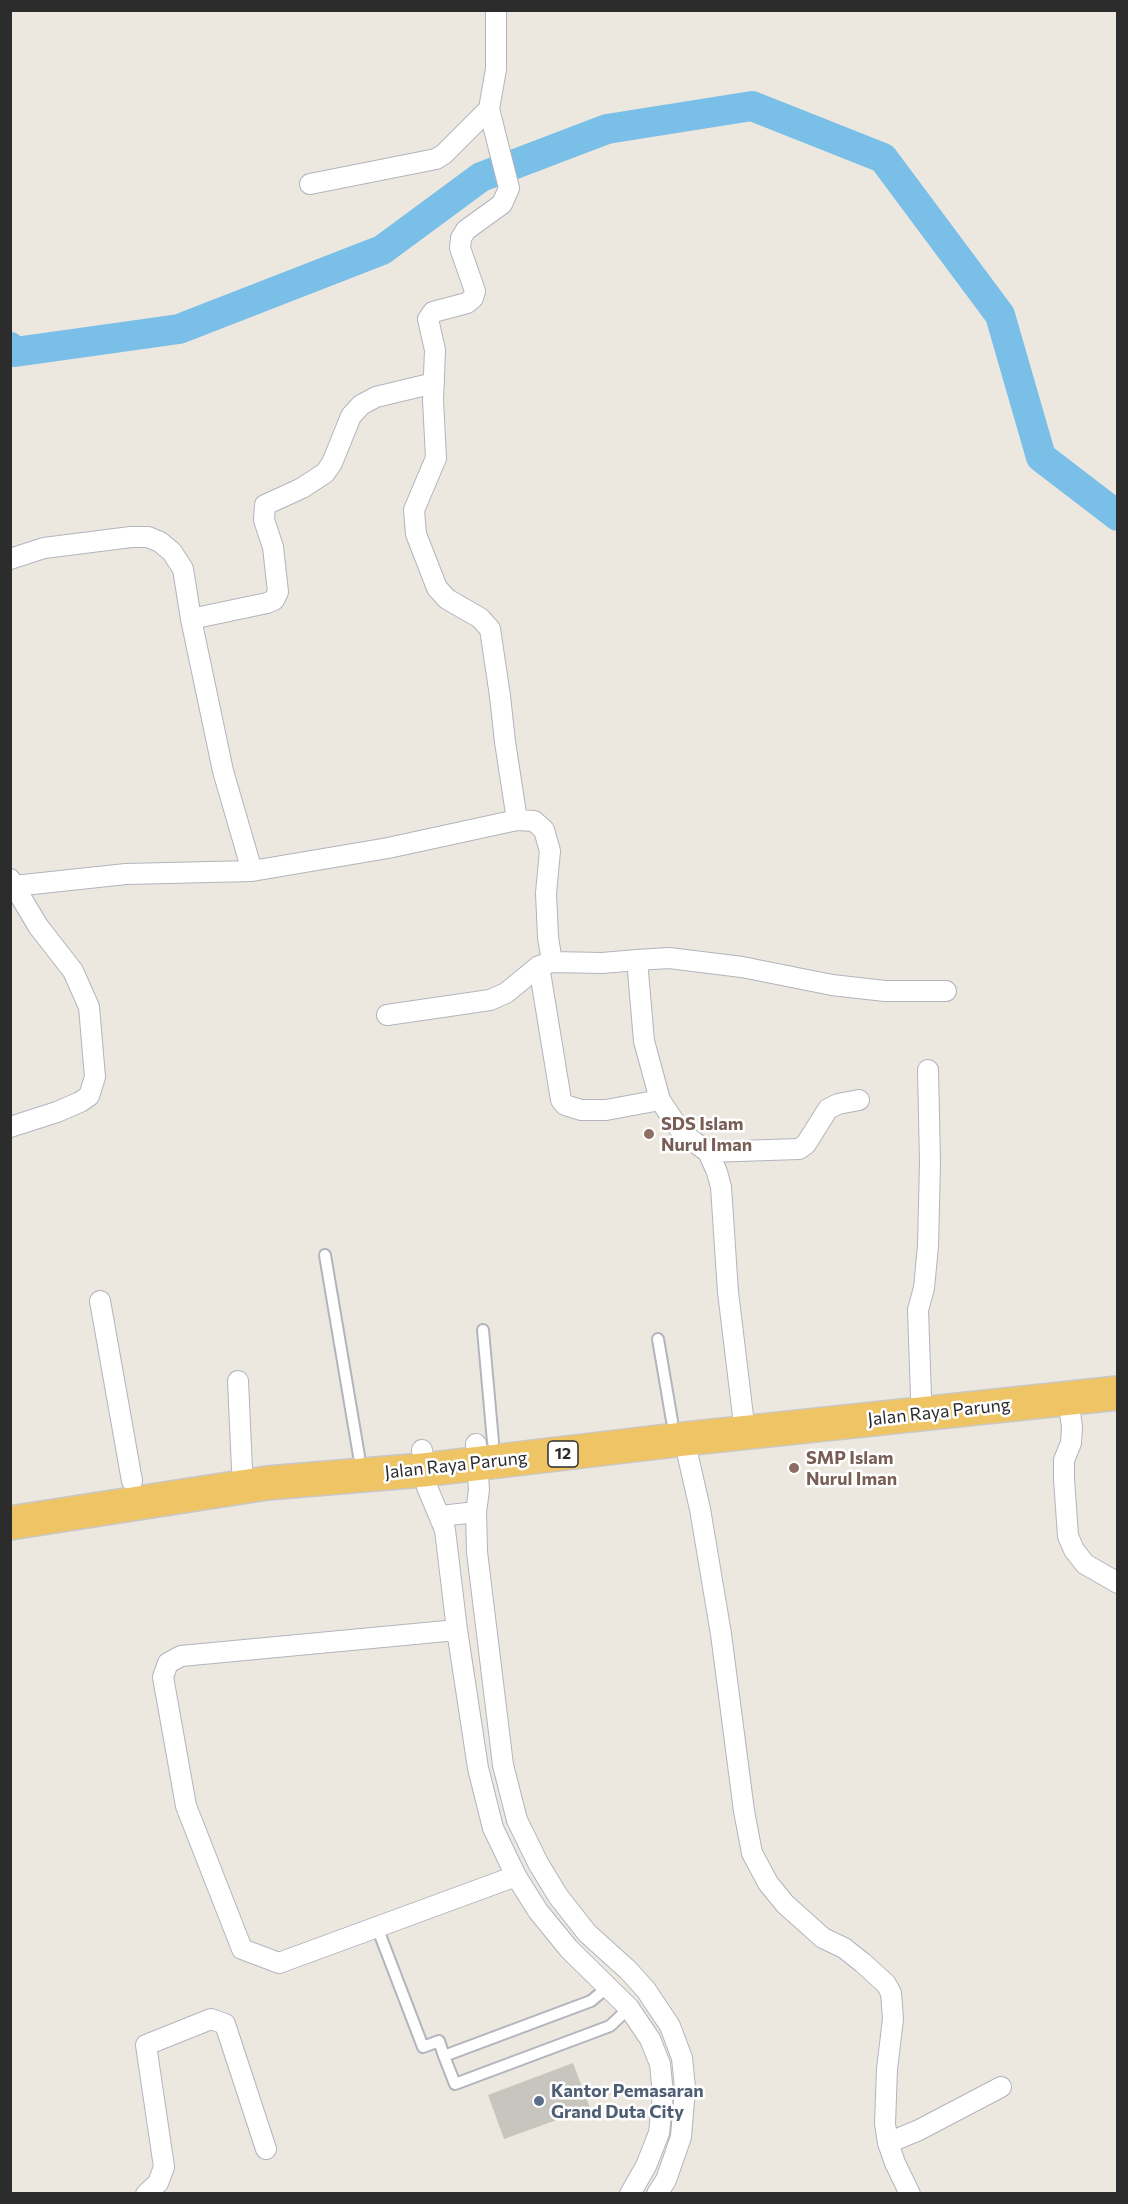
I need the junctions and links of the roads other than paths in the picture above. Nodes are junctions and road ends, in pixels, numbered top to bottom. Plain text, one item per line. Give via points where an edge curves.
1 (496, 10) edge
2 (491, 116) junction
3 (310, 184) dead end
4 (434, 383) junction
5 (10, 559) edge
6 (190, 619) junction
7 (517, 820) junction
8 (252, 871) junction
9 (12, 883) edge
10 (637, 960) junction
11 (545, 964) junction
12 (946, 991) dead end
13 (387, 1015) dead end
14 (928, 1070) dead end
15 (660, 1100) junction
16 (859, 1100) dead end
17 (10, 1127) edge
18 (708, 1152) junction
19 (325, 1255) dead end
20 (100, 1301) dead end
21 (483, 1330) dead end
22 (658, 1339) dead end
23 (1118, 1375) edge
24 (238, 1380) dead end
25 (1118, 1393) edge
26 (921, 1397) junction
27 (1068, 1398) junction
28 (970, 1400) junction
29 (743, 1416) junction
30 (678, 1430) junction
31 (483, 1450) junction
32 (359, 1456) junction
33 (422, 1460) junction
34 (242, 1469) junction
35 (132, 1481) junction
36 (10, 1503) edge
37 (476, 1512) junction
38 (441, 1516) junction
39 (10, 1523) edge
40 (477, 1552) junction
41 (449, 1555) junction
42 (1118, 1582) edge
43 (458, 1630) junction
44 (517, 1820) junction
45 (493, 1828) junction
46 (516, 1876) junction
47 (377, 1927) junction
48 (609, 1986) junction
49 (646, 1990) junction
50 (629, 2008) junction
51 (444, 2056) junction
52 (1001, 2087) dead end
53 (888, 2143) junction
54 (266, 2149) dead end
55 (149, 2192) edge
56 (630, 2193) edge
57 (657, 2193) edge
58 (910, 2193) edge

1 - 2 street
2 - 3 street via 436,159
2 - 4 street via 509,188 502,204 461,238 460,248 475,291 473,298 433,312 428,319 435,350
4 - 6 street via 361,405 351,416 325,473 265,505 264,520 273,548 278,592 274,600
4 - 7 street via 436,458 414,510 416,534 437,588 490,629
5 - 6 street via 45,548 148,537 172,552 183,569
6 - 8 street via 223,771
7 - 8 street via 388,848
7 - 11 street via 539,824 550,851
8 - 9 street via 161,872
9 - 17 street via 38,926 73,971 89,1007 95,1077 89,1096 80,1102
10 - 11 street
10 - 12 street via 680,960 885,991
10 - 15 street via 644,1041
11 - 13 street via 490,1000
11 - 15 street via 561,1100 565,1105 581,1110 606,1110
14 - 26 street via 928,1246 918,1310
15 - 18 street via 682,1133
16 - 18 street via 828,1109 799,1149
18 - 29 street via 721,1187 728,1292
19 - 32 lane
20 - 35 street
21 - 31 lane
22 - 30 lane
23 - 28 highway, Jalan Raya Parung / 12
24 - 34 street
25 - 27 highway, Jalan Raya Parung / 12
26 - 28 highway, Jalan Raya Parung / 12
26 - 29 highway, Jalan Raya Parung / 12
27 - 28 highway, Jalan Raya Parung / 12
27 - 42 street via 1072,1427 1064,1460 1068,1536 1085,1564
28 - 30 highway, Jalan Raya Parung / 12
29 - 30 highway, Jalan Raya Parung / 12
30 - 31 highway, Jalan Raya Parung / 12
30 - 53 street via 702,1521 753,1853 768,1883 785,1904 822,1938 844,1948 862,1963 891,1993 893,2019 885,2113
31 - 33 highway, Jalan Raya Parung / 12
31 - 37 street
32 - 33 highway, Jalan Raya Parung / 12
32 - 34 highway, Jalan Raya Parung / 12
33 - 38 street via 427,1487
33 - 39 highway, Jalan Raya Parung / 12
34 - 35 highway, Jalan Raya Parung / 12
35 - 36 highway, Jalan Raya Parung / 12
37 - 38 street
37 - 40 street
38 - 41 street
40 - 41 street
40 - 44 street via 502,1765
41 - 43 street
43 - 45 street via 478,1768
43 - 47 street via 181,1656 168,1663 163,1677 186,1806 242,1948 279,1963
44 - 45 street
44 - 49 street via 558,1896 587,1933
45 - 46 street
46 - 47 street
46 - 48 street via 569,1949
47 - 51 lane via 423,2047 439,2041
48 - 50 street
48 - 51 lane via 591,2001
49 - 50 street
49 - 57 street via 670,2026 682,2058 685,2088 681,2137 666,2180
50 - 51 lane via 610,2026 454,2084
50 - 56 street via 650,2039 660,2064 663,2094 659,2133
52 - 53 street
53 - 58 street
54 - 55 street via 225,2024 211,2019 146,2045 164,2167 158,2184

